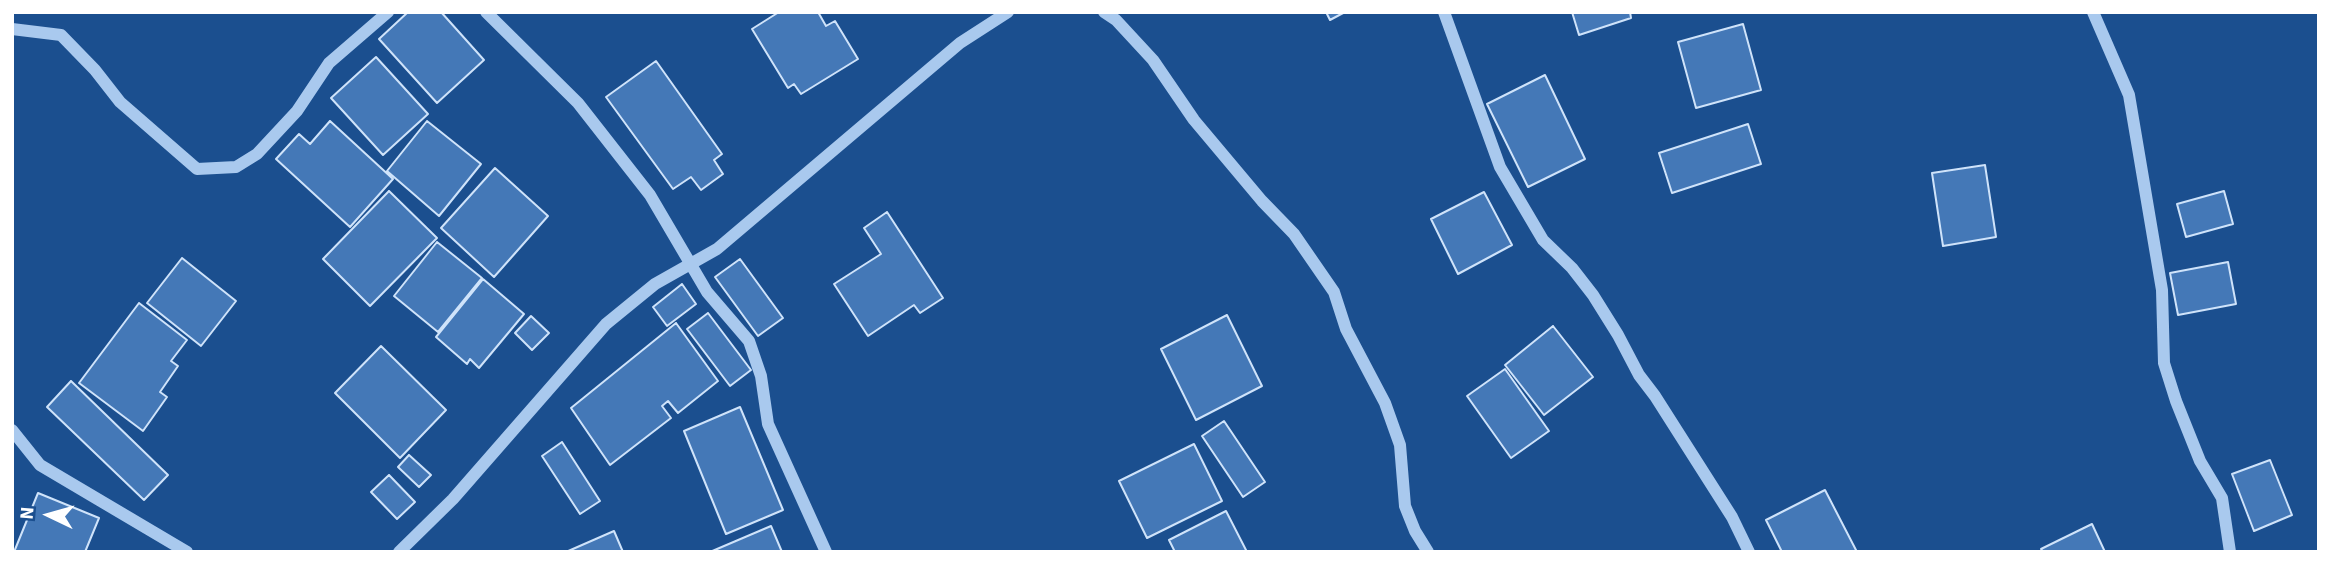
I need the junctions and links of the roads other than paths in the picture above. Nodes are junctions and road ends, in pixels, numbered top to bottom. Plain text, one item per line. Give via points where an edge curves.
1 (388, 12) edge
2 (486, 12) edge
3 (1008, 12) edge
4 (1104, 12) edge
5 (1444, 12) edge
6 (2093, 12) edge
7 (12, 29) edge
8 (691, 264) junction
9 (12, 430) edge
10 (187, 552) edge
11 (399, 552) edge
12 (825, 552) edge
13 (1428, 552) edge
14 (1749, 552) edge
15 (2230, 552) edge

1 - 7 street via 329,63 298,111 257,154 236,167 197,170 120,102 61,35
2 - 8 street via 578,103 650,195
3 - 8 street via 960,43 717,249
4 - 13 street via 1153,60 1194,120 1294,234 1334,292 1346,329 1385,403 1400,445 1405,506
5 - 14 street via 1500,167 1543,240 1593,295 1732,517
6 - 15 street via 2129,95 2162,290 2164,363 2200,461 2222,498
8 - 11 street via 655,285 606,324 453,499
8 - 12 street via 707,292 749,341 761,376 768,424
9 - 10 street via 40,466

